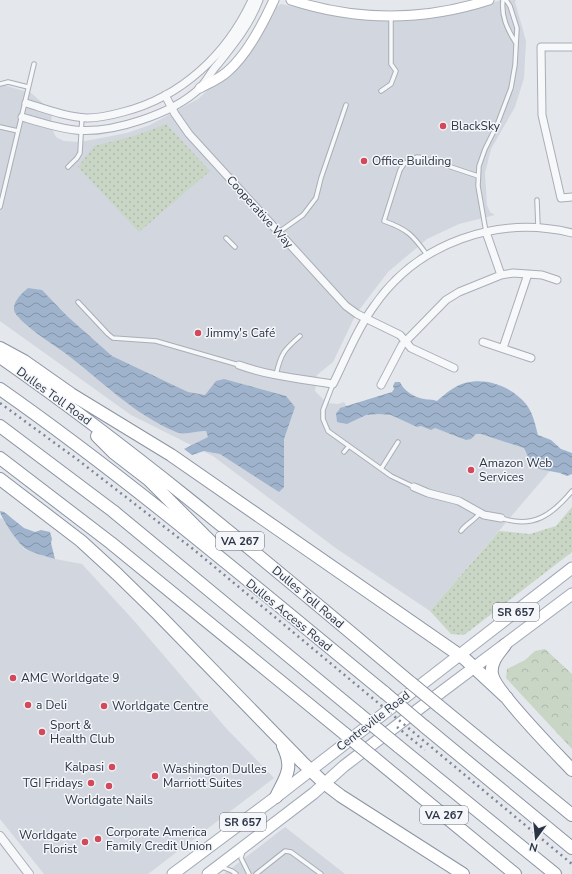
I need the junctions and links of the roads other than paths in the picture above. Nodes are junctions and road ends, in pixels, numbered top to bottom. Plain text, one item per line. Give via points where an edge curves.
1 (252, 0) edge
2 (259, 0) edge
3 (274, 0) edge
4 (291, 0) edge
5 (489, 0) edge
6 (502, 0) edge
7 (506, 0) edge
8 (391, 16) junction
9 (516, 43) junction
10 (572, 47) edge
11 (34, 64) dead end
12 (0, 84) edge
13 (28, 87) junction
14 (200, 88) junction
15 (381, 91) dead end
16 (165, 96) junction
17 (26, 103) junction
18 (346, 105) dead end
19 (171, 107) junction
20 (22, 117) junction
21 (82, 117) junction
22 (0, 127) edge
23 (18, 131) junction
24 (82, 131) junction
25 (68, 167) dead end
26 (478, 176) junction
27 (572, 197) edge
28 (537, 200) dead end
29 (0, 207) edge
30 (538, 227) junction
31 (279, 232) junction
32 (486, 232) junction
33 (572, 233) edge
34 (226, 238) dead end
35 (234, 247) dead end
36 (427, 255) junction
37 (528, 274) junction
38 (501, 275) junction
39 (557, 280) dead end
40 (78, 302) dead end
41 (366, 318) junction
42 (300, 336) dead end
43 (405, 342) junction
44 (483, 342) dead end
45 (0, 348) edge
46 (503, 348) junction
47 (0, 357) edge
48 (531, 358) dead end
49 (239, 365) joint
50 (454, 368) dead end
51 (276, 374) junction
52 (334, 384) junction
53 (381, 385) dead end
54 (0, 389) edge
55 (65, 403) junction
56 (0, 426) edge
57 (398, 442) dead end
58 (349, 446) junction
59 (344, 452) dead end
60 (0, 458) edge
61 (381, 469) junction
62 (0, 479) edge
63 (414, 487) joint
64 (572, 491) edge
65 (480, 513) junction
66 (501, 518) joint
67 (461, 531) dead end
68 (572, 568) edge
69 (572, 594) edge
70 (278, 606) junction
71 (505, 645) junction
72 (459, 655) junction
73 (475, 667) junction
74 (507, 698) junction
75 (279, 738) junction
76 (310, 770) junction
77 (572, 770) edge
78 (324, 783) junction
79 (276, 797) junction
80 (572, 815) edge
81 (0, 836) edge
82 (244, 846) junction
83 (572, 848) edge
84 (219, 866) junction
85 (29, 874) edge
86 (173, 874) edge
87 (208, 874) edge
88 (236, 874) edge
89 (249, 874) edge
90 (256, 874) edge
91 (321, 874) edge
92 (463, 874) edge
93 (515, 874) edge
94 (554, 874) edge

1 - 16 street via 237,29 212,60 193,78
2 - 14 street via 238,39
3 - 14 main road via 257,33 235,63 226,73
4 - 8 main road via 341,12
5 - 8 main road via 437,13
6 - 9 lane via 502,10
7 - 9 lane via 516,25
8 - 15 lane via 391,64 396,71 391,84
9 - 26 lane via 511,88 483,154
10 - 27 street via 541,47 541,72 542,115 561,198
11 - 13 lane
12 - 13 lane via 8,82
13 - 17 lane
14 - 19 street
16 - 19 street, Cooperative Way
16 - 21 street via 130,110 103,116
17 - 20 lane
17 - 21 street
18 - 31 lane via 316,198 303,215
19 - 24 street via 138,121 99,130
19 - 31 street, Cooperative Way via 189,134
20 - 23 lane
20 - 24 street
21 - 24 lane
22 - 23 lane
23 - 29 lane
24 - 25 lane via 80,153
26 - 32 lane via 478,193
26 - 36 lane via 424,158 414,158 402,167 384,221 410,234
28 - 30 lane
30 - 32 street via 516,227
30 - 33 street
31 - 41 street, Cooperative Way via 346,306
32 - 36 street via 456,240
32 - 38 street
34 - 35 lane
36 - 41 street via 391,284
37 - 38 street
37 - 39 street
37 - 46 street
38 - 43 street via 471,286 446,300
40 - 49 lane via 113,338 156,341
41 - 43 street, Cooperative Way via 400,335
41 - 52 street
42 - 51 lane via 284,352
43 - 50 street, Cooperative Way via 411,348
43 - 53 street
44 - 46 street
45 - 72 highway via 171,455
46 - 48 street
47 - 55 highway, Dulles Toll Road / VA 267
49 - 51 street
51 - 52 street
52 - 58 lane via 323,406 322,419 331,434
54 - 70 highway, Dulles Access Road via 132,487
55 - 70 highway via 114,453 149,480 208,540 241,567
55 - 80 highway, Dulles Toll Road / VA 267, bridge via 178,491
56 - 94 highway, bridge via 152,543
57 - 61 lane
58 - 59 lane
58 - 61 lane
60 - 93 highway, VA 267, bridge via 111,543
61 - 63 lane
62 - 75 highway via 109,566
63 - 65 street via 459,500
64 - 66 lane via 554,510 539,519 521,522
65 - 66 street
65 - 67 lane
68 - 72 main road, Centreville Road / SR 657
69 - 71 main road, Centreville Road / SR 657
70 - 83 highway, Dulles Access Road, bridge
71 - 73 main road, Centreville Road / SR 657
71 - 74 highway via 493,661 491,672 493,680
72 - 73 highway
72 - 76 main road, Centreville Road / SR 657
73 - 74 highway
73 - 78 main road, Centreville Road / SR 657
74 - 77 highway
75 - 76 highway
75 - 79 highway via 288,756 289,765
76 - 78 highway
76 - 79 main road, Centreville Road / SR 657
78 - 82 main road, Centreville Road / SR 657
78 - 92 highway
79 - 86 main road, Centreville Road / SR 657
81 - 85 street
82 - 84 main road, Centreville Road / SR 657
82 - 89 lane via 241,858
84 - 87 main road, Centreville Road / SR 657
84 - 88 lane via 228,868
90 - 91 lane via 285,851 291,852

